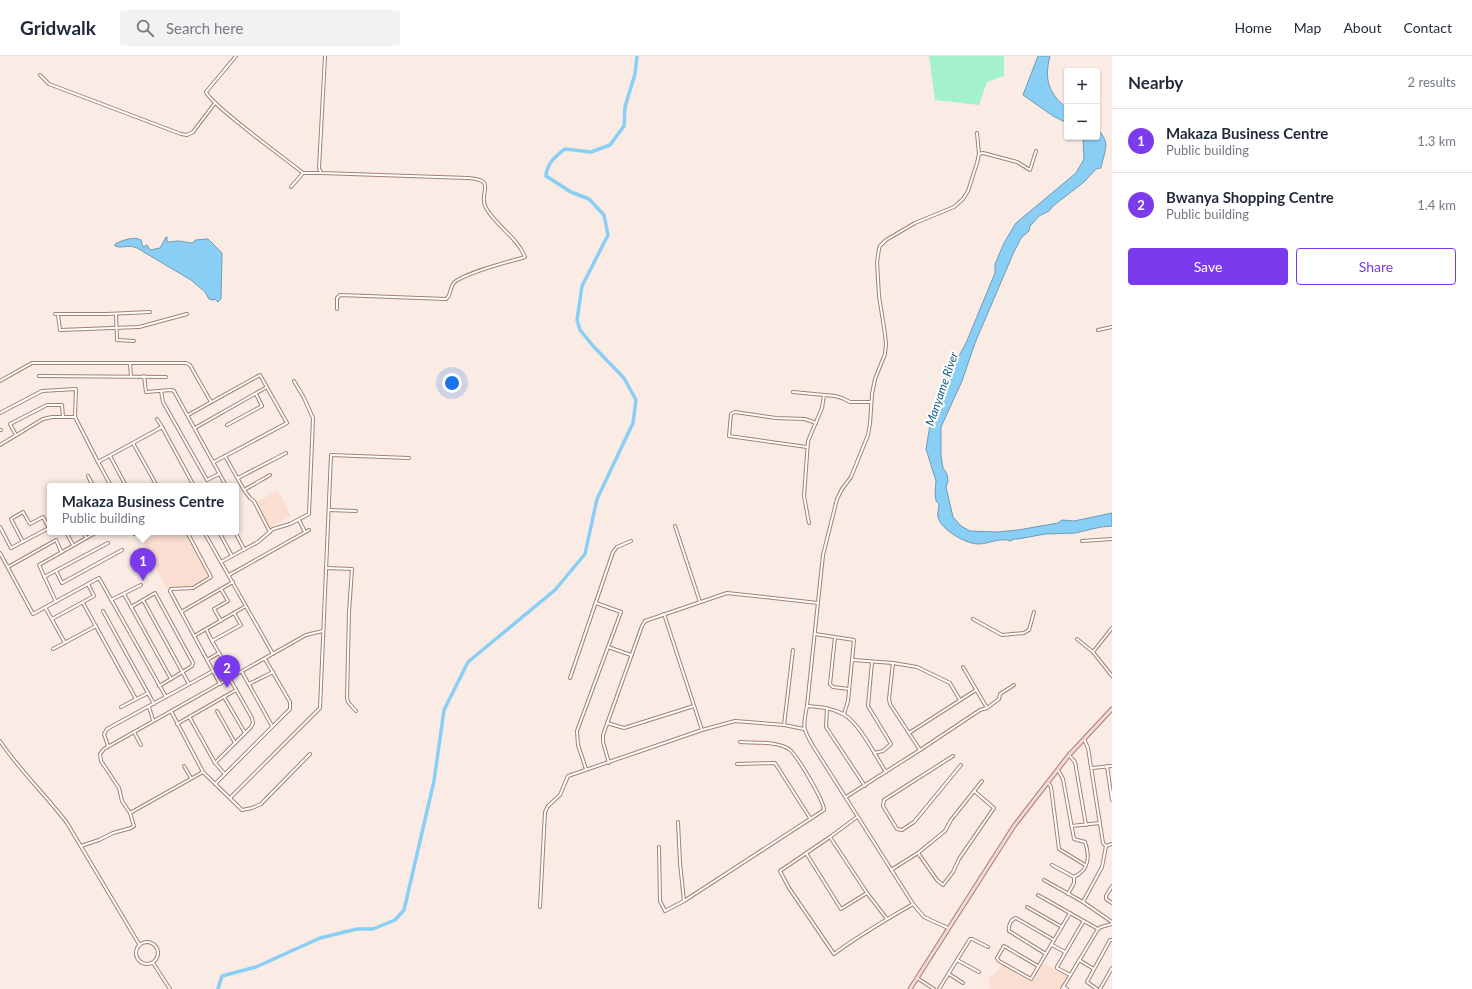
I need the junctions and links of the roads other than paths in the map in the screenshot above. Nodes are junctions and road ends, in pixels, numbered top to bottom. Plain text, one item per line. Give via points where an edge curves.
1 (236, 56) edge
2 (325, 56) edge
3 (40, 75) dead end
4 (215, 103) junction
5 (977, 133) dead end
6 (1036, 151) dead end
7 (979, 154) junction
8 (303, 173) junction
9 (322, 173) junction
10 (291, 186) dead end
11 (337, 309) dead end
12 (150, 312) dead end
13 (116, 314) junction
14 (187, 314) dead end
15 (1112, 327) edge
16 (117, 328) junction
17 (1098, 330) dead end
18 (134, 341) dead end
19 (130, 363) junction
20 (39, 376) dead end
21 (131, 376) junction
22 (144, 376) junction
23 (166, 377) dead end
24 (0, 381) edge
25 (294, 381) dead end
26 (267, 387) junction
27 (161, 391) junction
28 (793, 392) dead end
29 (256, 394) junction
30 (824, 395) junction
31 (211, 402) junction
32 (871, 402) junction
33 (0, 413) edge
34 (188, 415) junction
35 (63, 417) junction
36 (75, 417) junction
37 (157, 419) dead end
38 (816, 423) junction
39 (227, 425) dead end
40 (162, 427) junction
41 (195, 428) junction
42 (16, 434) junction
43 (133, 443) junction
44 (0, 445) edge
45 (808, 447) junction
46 (286, 453) dead end
47 (110, 456) junction
48 (225, 456) junction
49 (409, 458) dead end
50 (98, 462) junction
51 (214, 462) junction
52 (220, 474) junction
53 (270, 475) dead end
54 (88, 476) dead end
55 (238, 478) junction
56 (92, 483) edge
57 (108, 483) edge
58 (124, 483) edge
59 (155, 483) edge
60 (192, 483) edge
61 (224, 483) edge
62 (244, 490) junction
63 (329, 510) junction
64 (356, 511) dead end
65 (299, 520) junction
66 (47, 523) edge
67 (808, 523) dead end
68 (675, 526) dead end
69 (0, 527) edge
70 (47, 530) edge
71 (309, 530) dead end
72 (270, 532) junction
73 (305, 532) junction
74 (68, 535) edge
75 (84, 535) edge
76 (92, 535) edge
77 (189, 535) edge
78 (206, 535) edge
79 (221, 535) edge
80 (237, 535) edge
81 (86, 538) junction
82 (1112, 539) edge
83 (631, 541) dead end
84 (1082, 541) dead end
85 (23, 542) junction
86 (108, 543) dead end
87 (73, 545) junction
88 (244, 549) junction
89 (122, 550) dead end
90 (62, 551) junction
91 (0, 553) edge
92 (232, 556) junction
93 (221, 562) junction
94 (8, 567) junction
95 (326, 568) junction
96 (56, 571) junction
97 (229, 575) junction
98 (43, 577) junction
99 (233, 582) junction
100 (88, 584) junction
101 (141, 585) dead end
102 (221, 589) junction
103 (124, 594) junction
104 (112, 600) junction
105 (143, 600) junction
106 (56, 602) junction
107 (83, 602) junction
108 (700, 602) junction
109 (596, 603) junction
110 (818, 603) junction
111 (246, 606) junction
112 (45, 607) junction
113 (131, 607) junction
114 (103, 611) dead end
115 (181, 612) junction
116 (1034, 612) dead end
117 (234, 613) junction
118 (664, 614) junction
119 (52, 619) junction
120 (973, 619) dead end
121 (221, 621) junction
122 (96, 626) junction
123 (1112, 628) edge
124 (206, 629) junction
125 (323, 631) junction
126 (815, 634) junction
127 (194, 636) junction
128 (835, 637) junction
129 (1077, 639) dead end
130 (212, 641) junction
131 (65, 643) junction
132 (608, 647) junction
133 (53, 649) dead end
134 (793, 650) dead end
135 (1093, 652) junction
136 (219, 653) junction
137 (273, 654) junction
138 (631, 655) junction
139 (265, 658) junction
140 (207, 660) junction
141 (853, 660) junction
142 (872, 662) junction
143 (893, 663) junction
144 (226, 665) dead end
145 (962, 667) dead end
146 (213, 671) junction
147 (183, 672) junction
148 (242, 672) junction
149 (273, 672) junction
150 (1112, 676) edge
151 (570, 678) dead end
152 (171, 679) junction
153 (230, 679) junction
154 (189, 684) junction
155 (220, 684) junction
156 (249, 684) junction
157 (1014, 685) dead end
158 (159, 686) junction
159 (849, 689) junction
160 (236, 690) junction
161 (976, 690) junction
162 (148, 693) junction
163 (224, 697) junction
164 (166, 698) junction
165 (136, 699) junction
166 (960, 700) junction
167 (154, 704) junction
168 (694, 706) junction
169 (807, 706) junction
170 (121, 707) dead end
171 (149, 707) junction
172 (827, 708) junction
173 (987, 708) junction
174 (1112, 709) edge
175 (171, 711) junction
176 (356, 711) dead end
177 (217, 712) dead end
178 (844, 714) junction
179 (190, 718) junction
180 (153, 720) junction
181 (607, 723) junction
182 (177, 724) junction
183 (784, 725) junction
184 (272, 726) junction
185 (804, 729) junction
186 (702, 730) junction
187 (134, 732) junction
188 (245, 733) junction
189 (909, 733) junction
190 (1084, 739) junction
191 (0, 742) edge
192 (740, 742) dead end
193 (235, 743) junction
194 (141, 745) dead end
195 (108, 746) junction
196 (920, 750) junction
197 (874, 753) junction
198 (310, 754) dead end
199 (1069, 755) junction
200 (954, 756) dead end
201 (215, 763) junction
202 (609, 763) junction
203 (737, 764) dead end
204 (961, 765) dead end
205 (184, 766) dead end
206 (1107, 766) junction
207 (1112, 766) edge
208 (1092, 768) junction
209 (586, 769) junction
210 (1058, 769) junction
211 (203, 772) junction
212 (886, 772) junction
213 (225, 774) junction
214 (191, 778) junction
215 (982, 781) dead end
216 (1048, 781) junction
217 (216, 784) junction
218 (865, 786) junction
219 (974, 791) junction
220 (846, 797) junction
221 (230, 798) junction
222 (1112, 800) edge
223 (130, 813) junction
224 (857, 817) junction
225 (810, 818) junction
226 (678, 822) dead end
227 (1100, 822) junction
228 (1086, 825) junction
229 (1072, 826) junction
230 (830, 837) junction
231 (1112, 844) edge
232 (81, 846) junction
233 (1106, 846) junction
234 (659, 847) dead end
235 (918, 853) junction
236 (806, 854) junction
237 (1052, 865) dead end
238 (1085, 865) junction
239 (891, 870) junction
240 (1074, 877) junction
241 (1044, 880) dead end
242 (1112, 886) edge
243 (867, 893) junction
244 (1068, 894) junction
245 (1038, 895) dead end
246 (684, 901) junction
247 (1083, 902) junction
248 (1112, 903) edge
249 (913, 904) junction
250 (540, 906) dead end
251 (1027, 907) dead end
252 (1070, 913) junction
253 (888, 920) junction
254 (1084, 922) junction
255 (1112, 923) edge
256 (1062, 927) junction
257 (948, 928) junction
258 (1098, 929) junction
259 (1054, 940) junction
260 (1112, 940) edge
261 (140, 944) junction
262 (1052, 945) junction
263 (988, 947) dead end
264 (1065, 952) junction
265 (1046, 954) junction
266 (957, 960) junction
267 (1080, 960) junction
268 (153, 963) junction
269 (1038, 966) junction
270 (1112, 968) edge
271 (1094, 969) junction
272 (979, 972) dead end
273 (949, 974) junction
274 (1070, 975) junction
275 (917, 978) junction
276 (963, 983) dead end
277 (930, 988) edge
278 (1063, 988) edge
279 (170, 989) edge
280 (910, 989) edge
281 (934, 989) edge
282 (939, 989) edge
283 (1067, 989) edge
284 (1098, 989) edge

1 - 4 street via 206,92
2 - 9 street via 319,168
3 - 4 street via 54,86 187,135 193,132
4 - 8 street
5 - 7 street
6 - 7 street via 1030,170 1017,162
7 - 32 street via 968,191 959,203 915,223 880,246 877,262 886,344
8 - 9 street
8 - 10 street
9 - 11 street via 481,180 486,186 486,208 518,244 525,257 458,280 453,283 446,299 340,295 337,298
12 - 13 street
13 - 16 street
13 - 16 street via 56,315 60,330
14 - 16 street via 139,327
15 - 17 street
16 - 18 street via 117,340
19 - 21 street
19 - 24 street via 32,363
19 - 31 street via 187,363
20 - 21 street
21 - 22 street
22 - 23 street
22 - 27 street via 146,392
25 - 65 street via 313,418 310,514
26 - 29 street
26 - 31 street via 260,375
26 - 48 street via 287,423
27 - 34 street via 173,390
27 - 52 street via 163,402 207,480
28 - 30 street
29 - 39 street via 262,406
29 - 41 street
30 - 32 street via 850,402
30 - 38 street
31 - 34 street
32 - 110 street via 868,435 851,477 837,499 830,525 823,555
33 - 36 street via 42,391 76,389
34 - 41 street
35 - 36 street
35 - 42 street via 43,419
35 - 42 street via 62,405 47,405 10,424
36 - 50 street
37 - 40 street
38 - 45 street
38 - 45 street via 805,419 735,412 731,414 729,436
40 - 43 street
40 - 60 street
41 - 51 street
42 - 44 street
43 - 47 street
43 - 59 street
45 - 67 street via 804,496
46 - 55 street
47 - 50 street
47 - 58 street
48 - 51 street
48 - 55 street
49 - 63 street via 331,455
50 - 57 street
51 - 52 street
52 - 61 street
53 - 62 street
54 - 56 street
55 - 62 street
62 - 72 street via 254,501
63 - 64 street
63 - 95 street
65 - 72 street
65 - 73 street
66 - 85 street via 43,517 30,524 23,512 11,519
68 - 108 street
69 - 85 street via 12,548
70 - 85 street
71 - 73 street
72 - 88 street
73 - 97 street
74 - 87 street
75 - 81 street
76 - 81 street
77 - 115 street via 212,576 193,588 170,590
78 - 93 street
79 - 92 street
80 - 88 street
81 - 87 street
82 - 84 street
83 - 109 street via 621,545 614,552
86 - 96 street
87 - 90 street
88 - 92 street
89 - 96 street via 62,582
90 - 94 street via 56,540
90 - 98 street via 39,565
91 - 94 street
92 - 93 street
93 - 97 street
94 - 112 street via 33,614
95 - 125 street
95 - 176 street via 352,569 347,698
96 - 98 street
97 - 99 street
98 - 106 street
99 - 102 street
99 - 111 street
100 - 104 street via 99,578
100 - 106 street
100 - 107 street via 94,596
101 - 103 street
102 - 115 street
102 - 121 street via 228,601 214,609
103 - 104 street
103 - 113 street
104 - 158 street
105 - 113 street
105 - 147 street
105 - 147 street via 155,593 193,662 192,666
106 - 112 street
107 - 119 street
107 - 122 street
108 - 110 street via 727,593
108 - 118 street
109 - 132 street via 621,612
109 - 151 street
110 - 126 street
111 - 117 street
111 - 137 street
112 - 119 street
113 - 152 street
114 - 162 street
115 - 127 street
116 - 120 street via 1029,630 1023,633 999,634
117 - 121 street
117 - 130 street via 241,625
118 - 138 street via 645,621
118 - 168 street
119 - 131 street
121 - 124 street
122 - 131 street
122 - 165 street
123 - 135 street
124 - 127 street
124 - 130 street
125 - 137 street via 306,635
125 - 221 street via 320,708
126 - 128 street
126 - 169 street
127 - 140 street
128 - 141 street via 854,640
128 - 159 street via 830,684 832,687
129 - 135 street
130 - 136 street
131 - 133 street
132 - 138 street
132 - 209 street via 577,730 578,745
134 - 183 street
135 - 150 street
136 - 140 street
136 - 144 street
137 - 139 street
138 - 181 street
139 - 148 street
139 - 149 street
140 - 146 street
141 - 142 street
141 - 159 street
142 - 143 street
142 - 197 street via 868,706 891,743 885,750
143 - 166 street via 917,667 950,683
143 - 189 street via 889,701
145 - 161 street
146 - 154 street
146 - 155 street
147 - 152 street
147 - 154 street
148 - 153 street
148 - 156 street
149 - 156 street
149 - 184 street via 291,706
152 - 158 street
153 - 155 street
153 - 160 street
154 - 164 street
155 - 175 street
156 - 184 street
157 - 173 street via 1000,694 999,699
158 - 164 street
159 - 178 street
160 - 163 street
160 - 188 street via 253,721
161 - 166 street
161 - 173 street
162 - 165 street
162 - 167 street
163 - 179 street
163 - 188 street
164 - 167 street
165 - 170 street
166 - 189 street
167 - 171 street
168 - 181 street via 627,727 621,728
168 - 186 street
169 - 172 street
169 - 185 street
171 - 180 street
171 - 195 street via 106,730 104,734
172 - 178 street
172 - 218 street via 826,727
173 - 196 street via 980,710
174 - 190 main road
175 - 180 street
175 - 182 street
177 - 193 street
178 - 197 street via 855,724
179 - 182 street
179 - 201 street
180 - 187 street
181 - 202 street via 603,740
182 - 211 street
183 - 185 street
183 - 186 street via 735,721
184 - 213 street
185 - 220 street
186 - 202 street
187 - 194 street
187 - 195 street
188 - 193 street
189 - 196 street
190 - 199 main road
190 - 208 street
191 - 232 street via 54,806
192 - 225 street via 777,745 789,749 819,794 824,806 823,811
193 - 201 street
195 - 223 street via 102,751 100,758 119,788 122,801
196 - 212 street
197 - 212 street
198 - 221 street via 258,806 242,810
199 - 210 main road
199 - 228 street via 1075,762
200 - 204 street via 884,800 883,806 897,829 902,830 914,822
201 - 213 street
202 - 209 street
203 - 225 street via 775,763
205 - 214 street
206 - 207 street
206 - 208 street
206 - 222 street
208 - 227 street
209 - 250 street via 568,776 560,795 545,812
210 - 216 main road
210 - 229 street via 1063,779
211 - 214 street
211 - 217 street
212 - 218 street
213 - 217 street
214 - 223 street
215 - 219 street
216 - 238 street via 1051,787 1059,849
216 - 257 main road via 1014,826
217 - 221 street
218 - 220 street
219 - 235 street via 945,831
219 - 235 street via 994,808 943,885
220 - 224 street
223 - 232 street via 134,826
224 - 230 street
224 - 239 street
225 - 246 street
226 - 246 street
227 - 228 street
227 - 233 street via 1103,843
228 - 229 street
229 - 238 street via 1074,839 1085,842 1088,857
230 - 236 street
230 - 243 street
231 - 233 street
232 - 261 street
233 - 247 street via 1102,867
234 - 246 street via 660,901 665,912
235 - 239 street
236 - 243 street via 841,909
236 - 253 street via 780,871 834,954 854,939
237 - 240 street
238 - 240 street via 1079,875
239 - 249 street
240 - 244 street
241 - 244 street
242 - 248 street via 1106,899
243 - 253 street
244 - 247 street
245 - 252 street
247 - 255 street
249 - 253 street
249 - 257 street via 924,917
251 - 256 street
252 - 254 street
252 - 256 street
254 - 258 street
254 - 264 street
255 - 258 street
256 - 259 street
257 - 275 main road
258 - 267 street
259 - 262 street
259 - 265 street via 1016,918 1010,923 1008,931
260 - 271 street
261 - 268 street via 136,956 143,964
261 - 268 street via 149,941 158,948 159,953
262 - 264 street
262 - 265 street
263 - 266 street via 970,939
264 - 274 street via 1057,968
265 - 269 street
266 - 272 street
266 - 273 street
267 - 271 street
267 - 274 street
268 - 279 street
269 - 269 street via 1004,946 997,958 1030,979
270 - 284 street
271 - 284 street via 1087,982
273 - 276 street
273 - 282 street
274 - 278 street
275 - 277 street
275 - 280 main road
277 - 281 street
278 - 283 street

